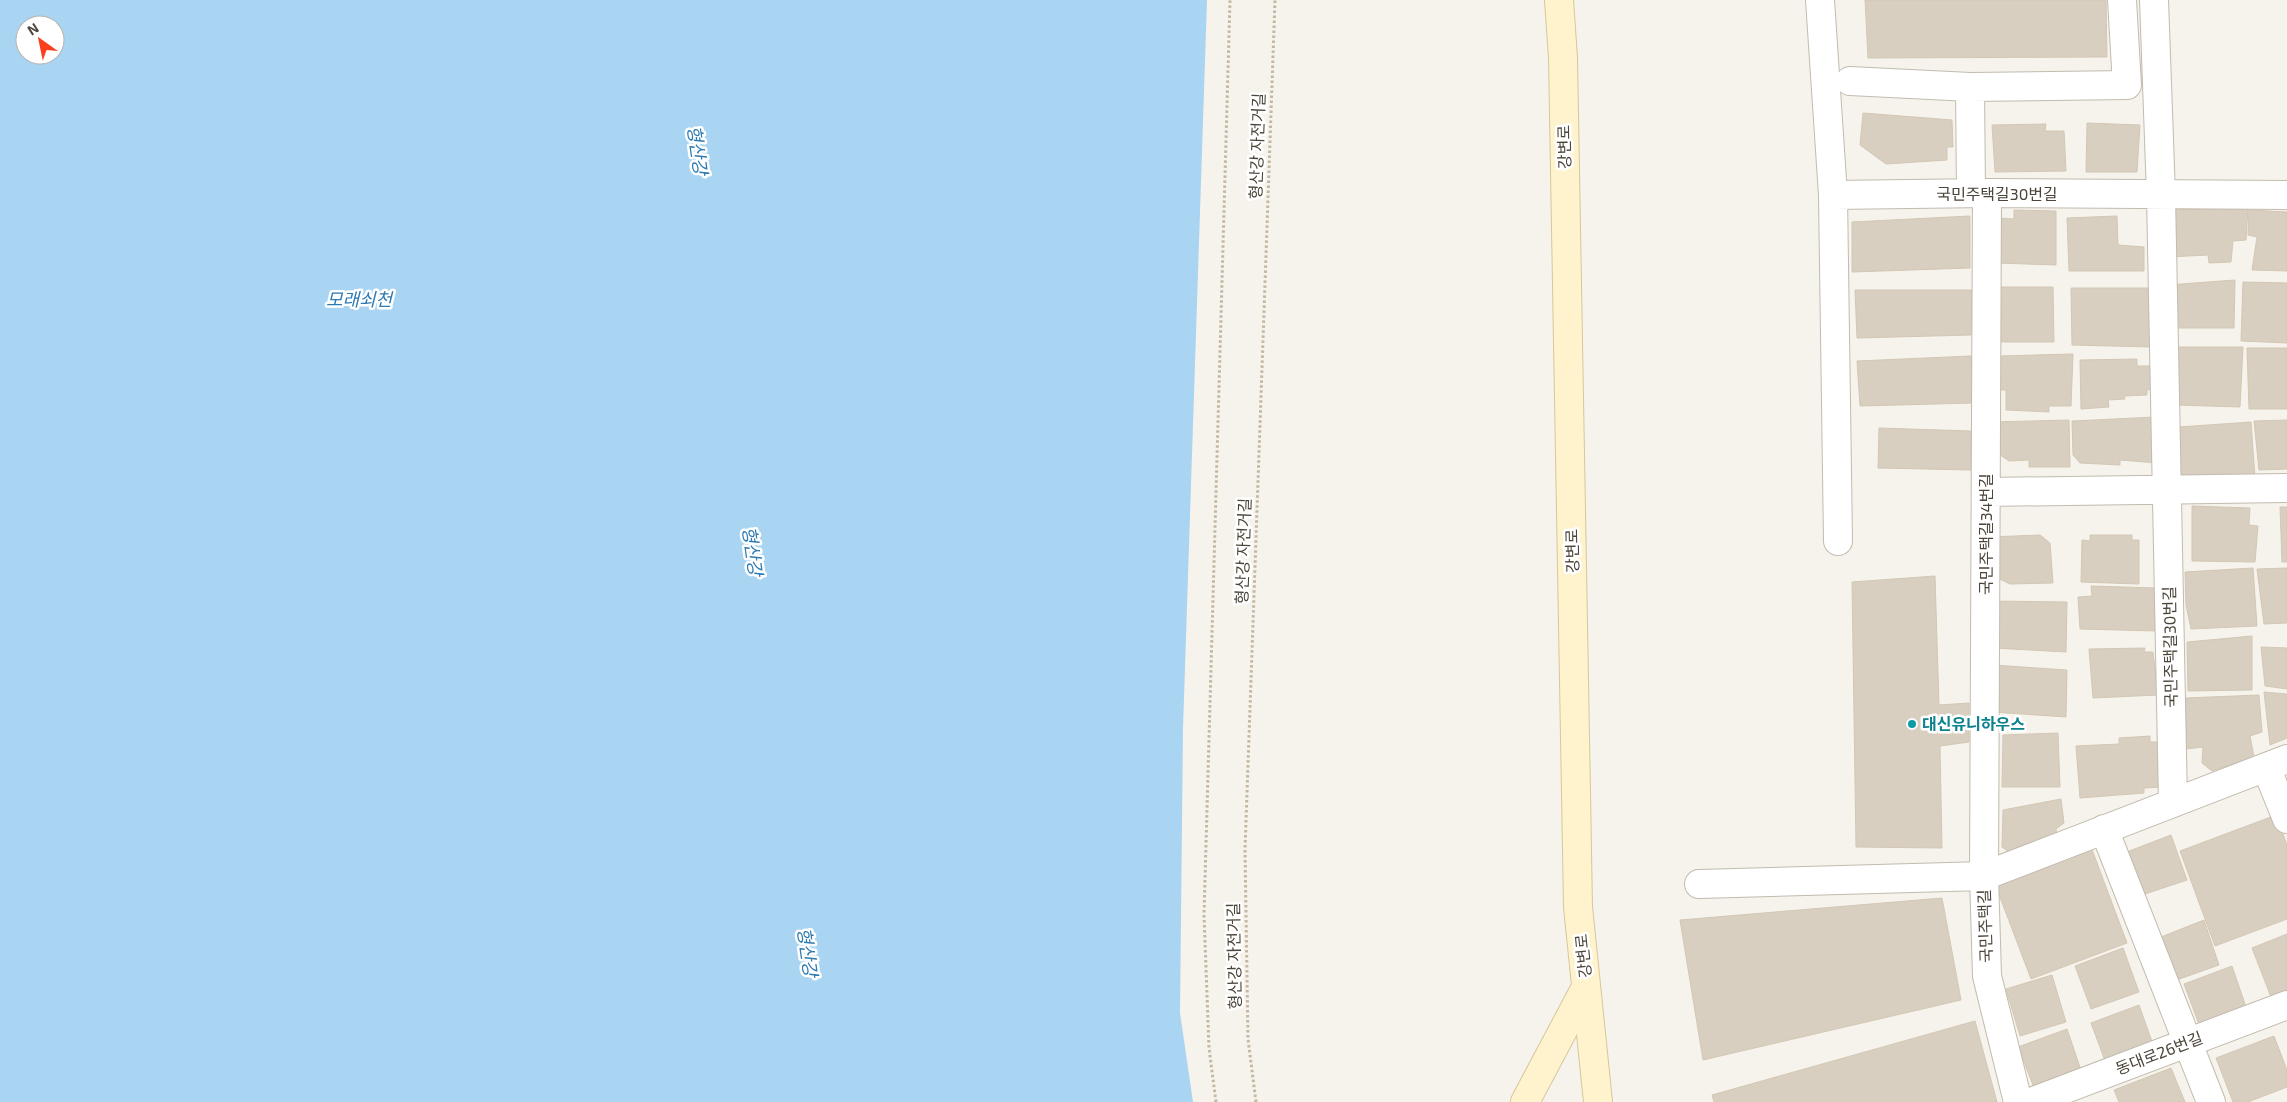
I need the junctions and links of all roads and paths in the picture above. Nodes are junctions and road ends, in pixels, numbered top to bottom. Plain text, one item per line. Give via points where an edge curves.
1 (1230, 0) edge
2 (1274, 0) edge
3 (1559, 0) edge
4 (1579, 0) edge
5 (1820, 0) edge
6 (2122, 0) edge
7 (2154, 0) edge
8 (1563, 58) junction
9 (1850, 81) dead end
10 (1970, 87) junction
11 (1979, 193) junction
12 (1833, 195) junction
13 (2161, 195) junction
14 (2287, 195) edge
15 (2287, 488) edge
16 (2167, 490) junction
17 (1986, 492) junction
18 (1838, 541) dead end
19 (2277, 763) edge
20 (2174, 803) junction
21 (2287, 819) edge
22 (2104, 829) junction
23 (1984, 876) junction
24 (1699, 884) dead end
25 (1586, 988) junction
26 (2287, 1005) edge
27 (2188, 1043) junction
28 (1216, 1102) edge
29 (1256, 1102) edge
30 (1525, 1102) edge
31 (1598, 1102) edge
32 (2018, 1102) edge
33 (2031, 1102) edge
34 (2211, 1102) edge

1 - 28 path via 1204,916 1209,1048
2 - 29 path, 형산강 자전거길 via 1245,850 1248,1039
3 - 8 street, 강변로
4 - 8 street
5 - 12 street
6 - 10 street via 2127,86
7 - 13 street, 국민주택길30번길
8 - 25 street, 강변로 via 1578,906
9 - 10 street
10 - 11 street, 국민주택길34번길
11 - 12 street, 국민주택길30번길
11 - 13 street, 국민주택길30번길
11 - 17 street, 국민주택길34번길
12 - 18 street
13 - 14 street
13 - 16 street, 국민주택길30번길
15 - 16 street
16 - 17 street
16 - 20 street, 국민주택길30번길
17 - 23 street, 국민주택길34번길
19 - 20 street, 국민주택길
19 - 21 street, 국민주택길
20 - 22 street, 국민주택길
22 - 23 street, 국민주택길
22 - 27 street
23 - 24 street
23 - 32 street, 국민주택길 via 1987,976
25 - 30 street
25 - 31 street, 강변로
26 - 27 street, 동대로26번길
27 - 33 street, 동대로26번길
27 - 34 street

